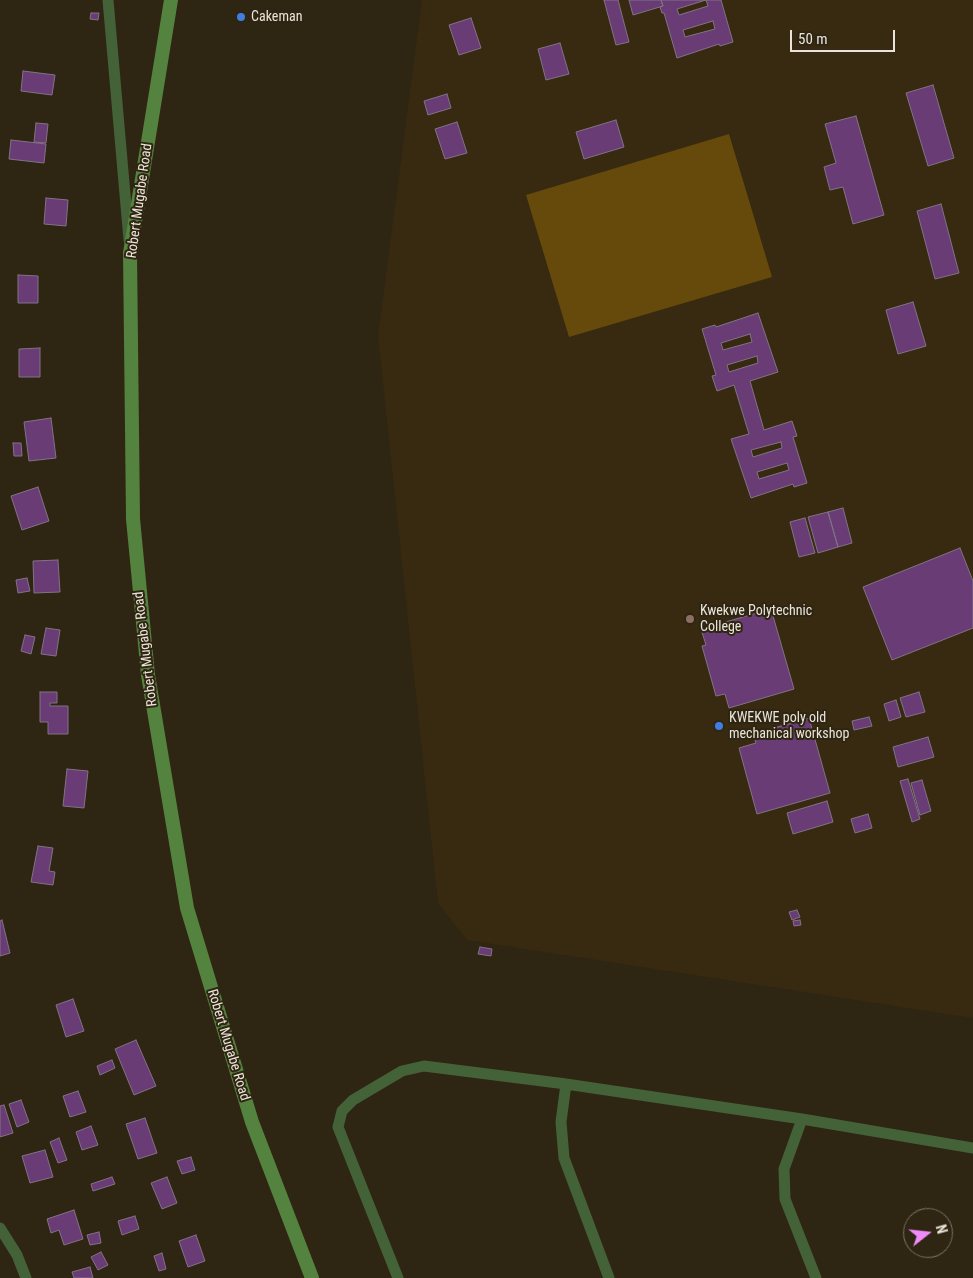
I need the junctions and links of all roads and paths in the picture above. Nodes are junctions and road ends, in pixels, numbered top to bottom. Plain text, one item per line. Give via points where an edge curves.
1 (108, 0) edge
2 (171, 0) edge
3 (130, 253) junction
4 (566, 1084) junction
5 (802, 1119) junction
6 (973, 1148) edge
7 (0, 1228) edge
8 (26, 1278) edge
9 (312, 1278) edge
10 (398, 1278) edge
11 (609, 1278) edge
12 (816, 1278) edge

1 - 3 street
2 - 3 main road, Robert Mugabe Road
3 - 9 main road, Robert Mugabe Road via 133,519 141,615 186,908 252,1122
4 - 5 street
4 - 10 street via 424,1066 402,1070 342,1111 338,1128
4 - 11 street via 561,1122 564,1158
5 - 6 street
5 - 12 street via 784,1169 785,1199
7 - 8 street via 17,1255

